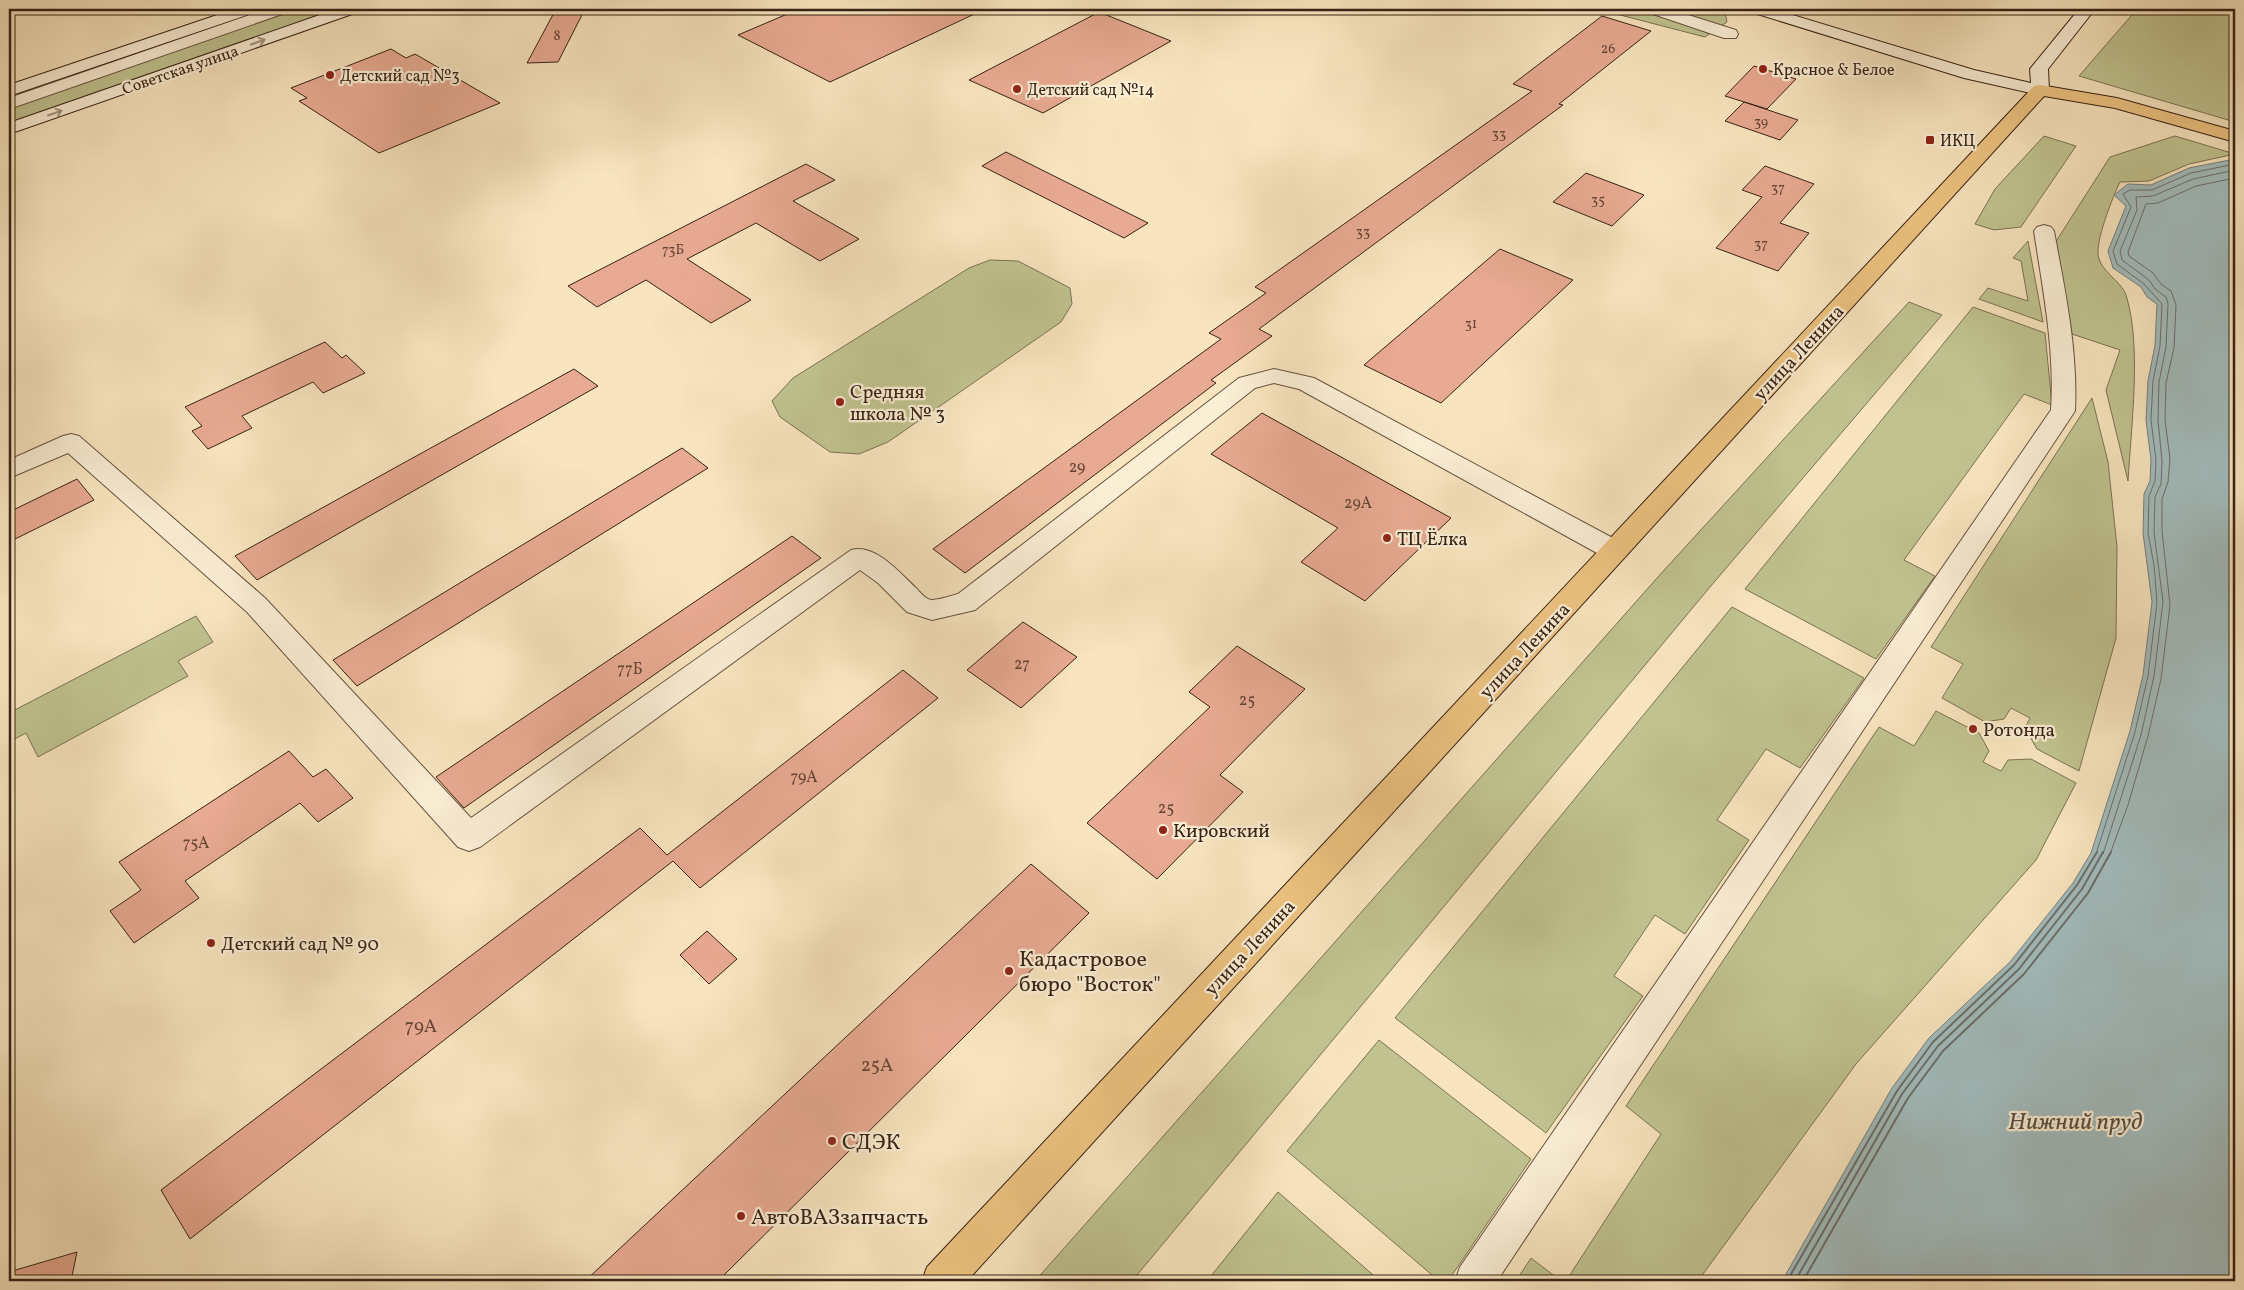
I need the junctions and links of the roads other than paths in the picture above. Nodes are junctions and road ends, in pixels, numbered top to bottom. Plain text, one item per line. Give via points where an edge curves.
1 (250, 9) edge
2 (282, 9) edge
3 (352, 9) edge
4 (1653, 9) edge
5 (1757, 9) edge
6 (2087, 9) edge
7 (1730, 34) dead end
8 (2040, 90) junction
9 (9, 91) edge
10 (9, 104) edge
11 (9, 129) edge
12 (2235, 137) edge
13 (2044, 231) dead end
14 (9, 470) edge
15 (1615, 551) junction
16 (941, 1281) edge
17 (1474, 1281) edge

1 - 9 street, Советская улица
2 - 10 street
11 -> 3 street, Советская улица
4 - 7 street
5 - 8 street via 1970,74
6 - 8 street via 2039,69
8 - 12 main road via 2117,103
8 - 15 main road, улица Ленина
13 - 17 street via 2062,358 2063,411
14 - 15 street via 70,442 256,605 469,837 860,557 887,576 916,605 932,610 966,604 1247,384 1274,376 1306,383
15 - 16 main road, улица Ленина

